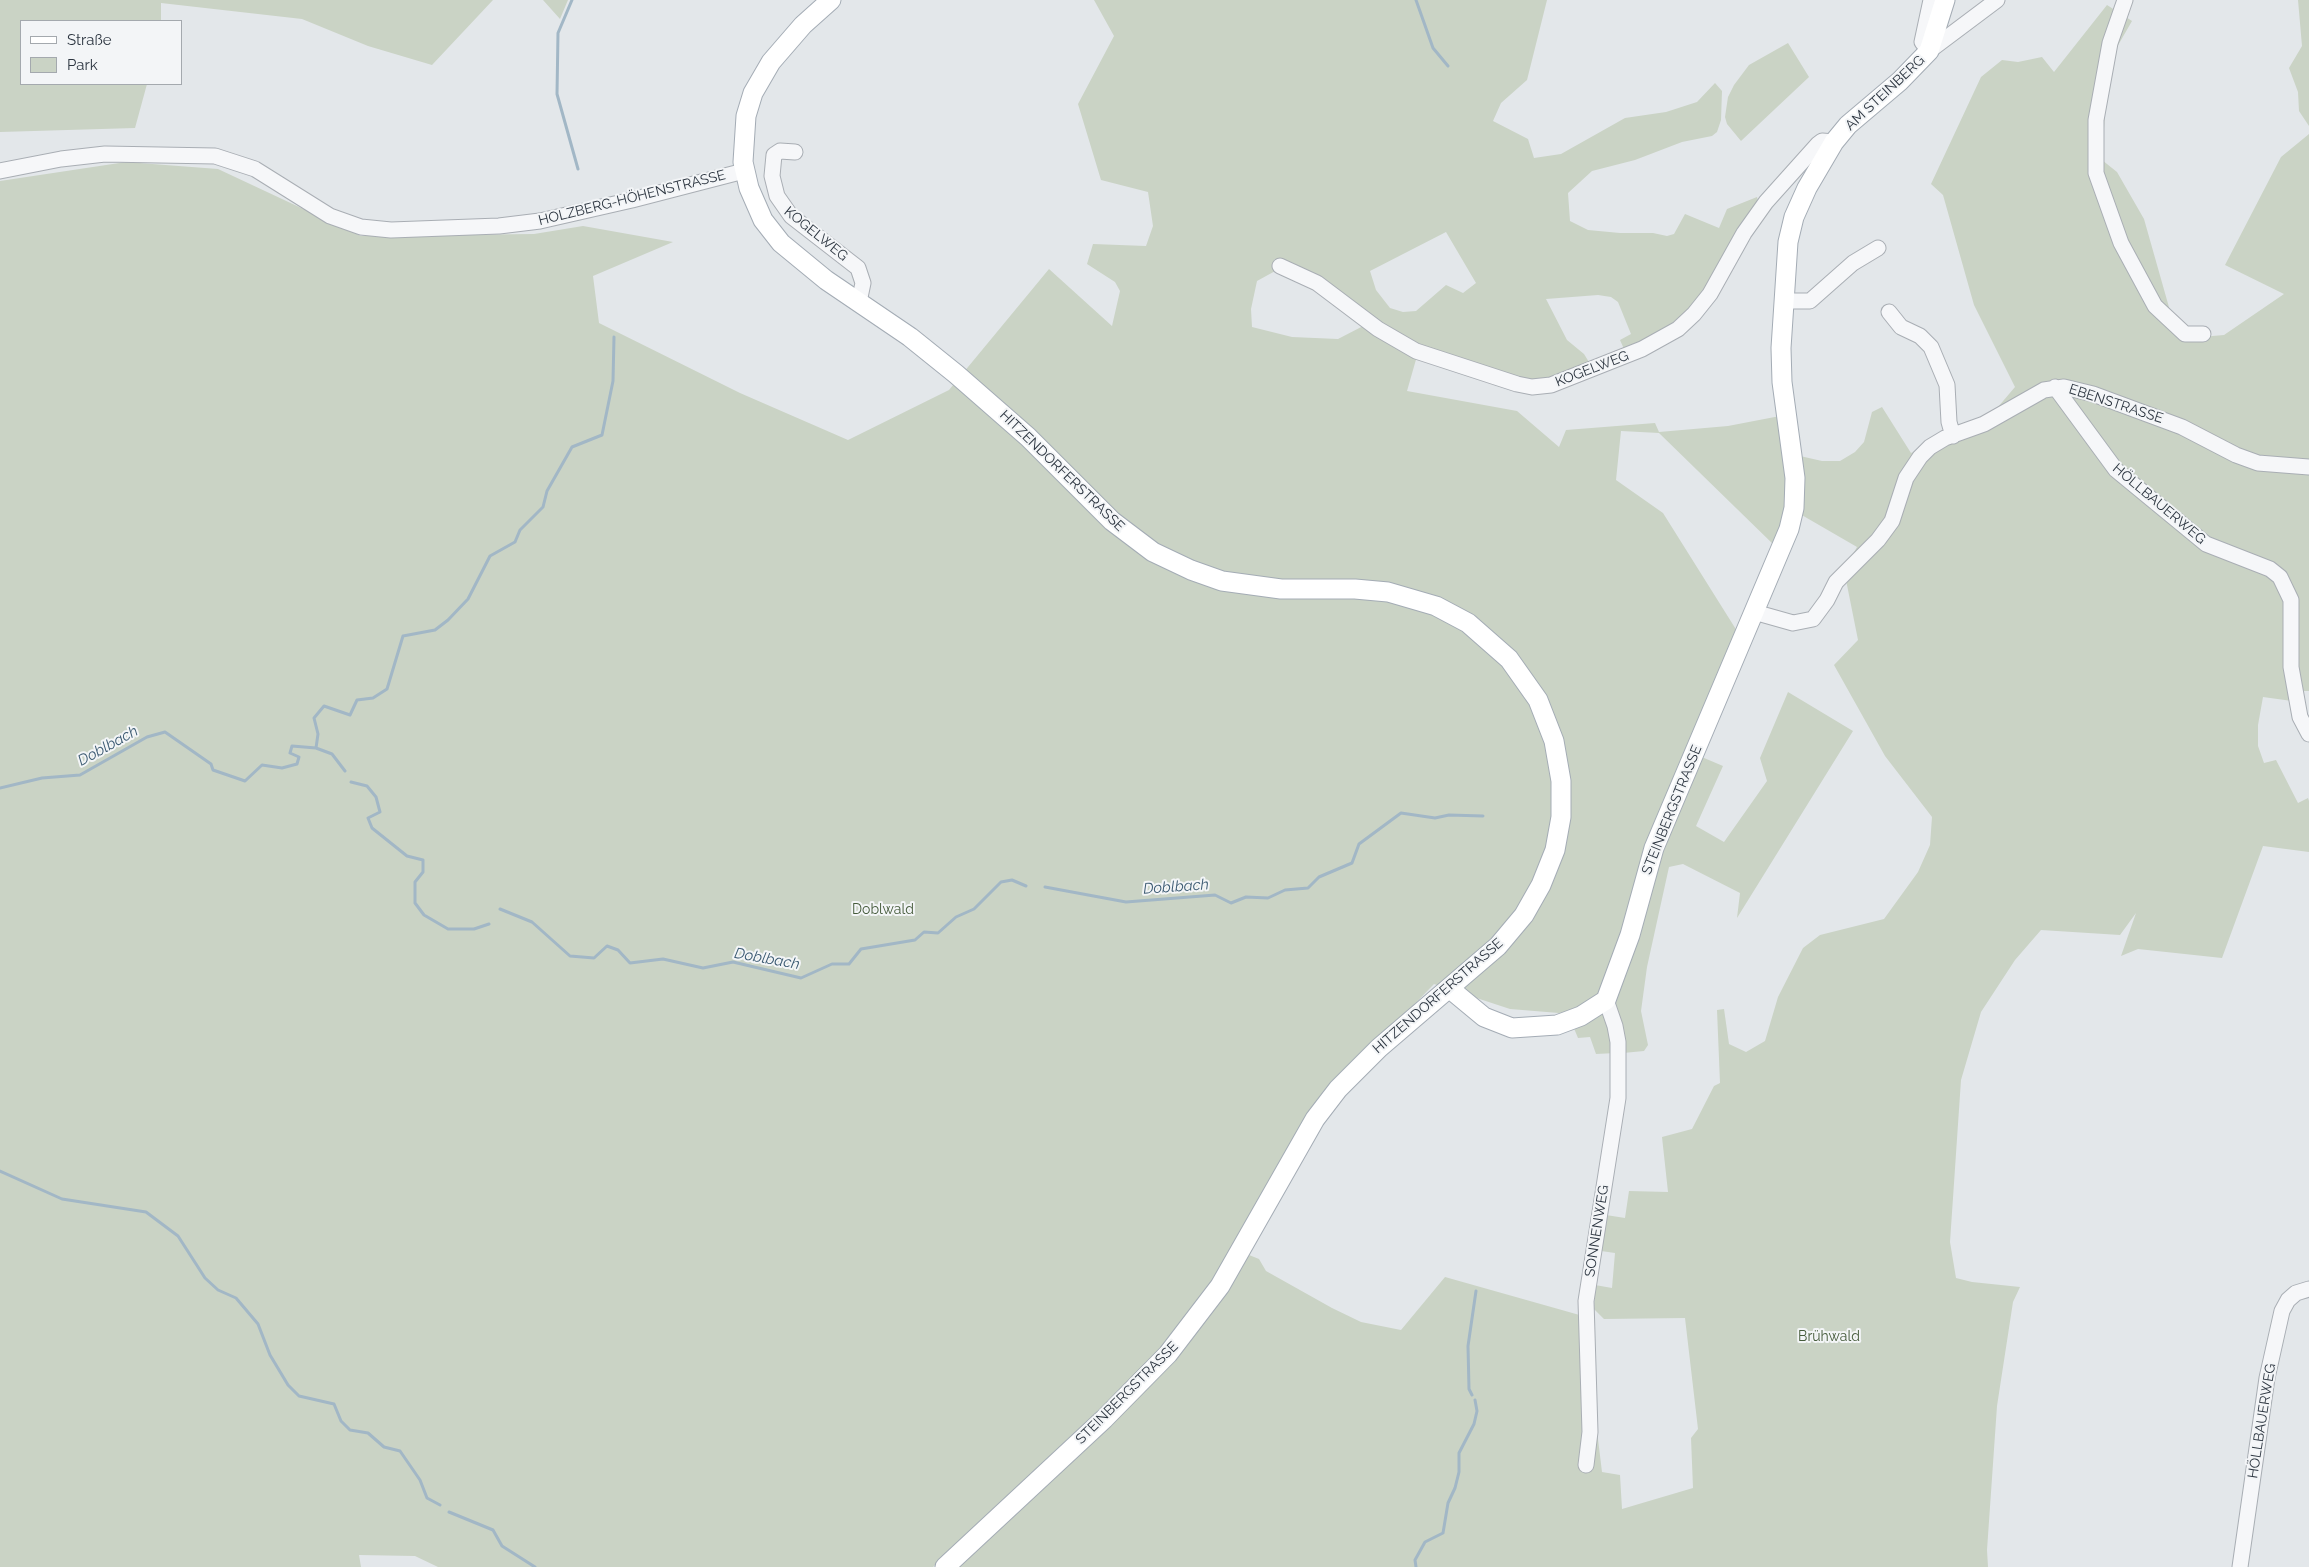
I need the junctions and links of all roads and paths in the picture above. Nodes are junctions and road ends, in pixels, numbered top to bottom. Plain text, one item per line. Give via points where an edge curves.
1 (831, 0) edge
2 (1931, 0) edge
3 (1945, 0) edge
4 (1997, 0) edge
5 (2125, 0) edge
6 (1929, 51) junction
7 (1834, 142) junction
8 (795, 152) dead end
9 (0, 171) edge
10 (744, 171) junction
11 (1878, 248) dead end
12 (1280, 266) dead end
13 (1784, 301) junction
14 (860, 302) junction
15 (1889, 312) dead end
16 (2203, 334) dead end
17 (2055, 387) junction
18 (1953, 436) junction
19 (1794, 457) joint
20 (2309, 467) edge
21 (1754, 612) junction
22 (2309, 734) edge
23 (1449, 988) junction
24 (1606, 1000) junction
25 (1338, 1089) joint
26 (2309, 1290) edge
27 (1586, 1465) dead end
28 (945, 1567) edge
29 (2240, 1567) edge

1 - 10 main road, HITZENDORFERSTRASSE via 784,46 753,93 744,130
2 - 6 street via 1922,42
3 - 6 main road
4 - 6 street
5 - 16 street via 2110,42 2096,120 2096,173 2121,242 2154,306 2185,334
6 - 7 main road, AM STEINBERG via 1900,81 1848,125
7 - 12 street, KOGELWEG via 1818,144 1766,202 1744,233 1710,294 1683,324 1642,349 1551,385 1532,387 1517,384 1416,351 1378,329 1317,283
7 - 13 main road, AM STEINBERG via 1794,217 1788,242
8 - 14 street, KOGELWEG via 780,151 774,155 772,176 777,196 790,216 858,268 863,283
9 - 10 street, HOLZBERG-HÖHENSTRASSE via 105,154 215,156 255,169 316,209 344,222 392,230 499,226 548,220
10 - 14 main road, HITZENDORFERSTRASSE via 755,205 780,242 826,280
11 - 13 street via 1853,263 1810,301
13 - 19 main road, AM STEINBERG via 1782,382
14 - 23 main road, HITZENDORFERSTRASSE via 910,337 988,401 1112,521 1173,563 1239,584 1281,589 1372,590 1416,599 1468,623 1509,659 1538,700 1554,742 1561,781 1559,832 1548,869 1524,915 1498,946
15 - 18 street via 1901,327 1920,336 1930,347 1947,385
17 - 18 street, EBENSTRASSE via 2034,393 1984,424
17 - 20 street, EBENSTRASSE via 2075,388 2121,404 2182,427 2258,463
17 - 22 street, HÖLLBAUERWEG via 2116,470 2206,544 2270,569 2280,577 2291,600 2290,667 2300,717
18 - 21 street, EBENSTRASSE via 1930,447 1920,458 1906,478 1892,521 1878,540 1836,582 1813,619 1793,623
19 - 21 main road, STEINBERGSTRASSE via 1795,493 1789,529
21 - 24 main road, STEINBERGSTRASSE via 1654,848 1630,935
23 - 24 main road via 1484,1017 1512,1028 1557,1025 1581,1016
23 - 25 main road, HITZENDORFERSTRASSE via 1379,1048
24 - 27 street, SONNENWEG via 1618,1042 1618,1098 1586,1301 1590,1412
25 - 28 main road, STEINBERGSTRASSE via 1315,1119 1220,1286 1168,1354 1104,1419
26 - 29 street, HÖLLBAUERWEG via 2296,1293 2288,1300 2281,1316 2267,1378

